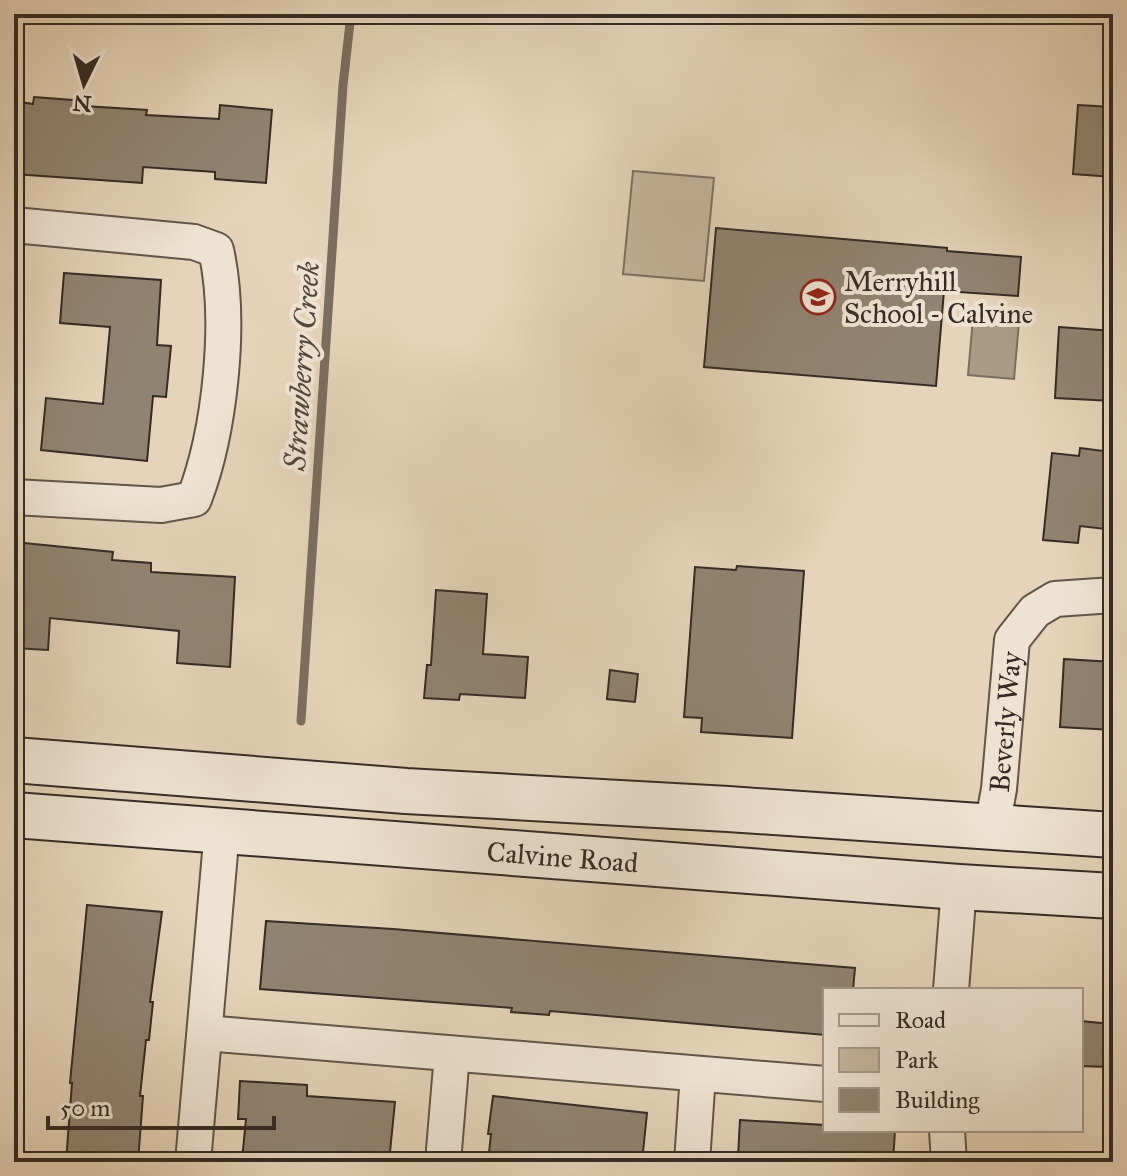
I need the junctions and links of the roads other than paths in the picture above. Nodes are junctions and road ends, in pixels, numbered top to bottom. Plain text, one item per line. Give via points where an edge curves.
1 (14, 225) edge
2 (14, 497) edge
3 (1113, 595) edge
4 (14, 760) edge
5 (349, 787) junction
6 (14, 815) edge
7 (57, 818) junction
8 (992, 827) junction
9 (222, 830) junction
10 (1113, 835) edge
11 (591, 857) junction
12 (959, 887) junction
13 (1113, 896) edge
14 (951, 988) edge
15 (205, 1033) junction
16 (452, 1054) junction
17 (698, 1074) junction
18 (823, 1084) edge
19 (947, 1132) edge
20 (193, 1162) edge
21 (443, 1162) edge
22 (692, 1162) edge
23 (949, 1162) edge

1 - 2 street via 194,242 216,250 222,275 222,381 204,475 194,499 161,505
3 - 8 street, Beverly Way via 1055,599 1035,611 1012,640
4 - 5 main road, Calvine Road
5 - 7 main road via 304,807 90,790
5 - 8 main road, Calvine Road
6 - 7 main road, Calvine Road
7 - 9 main road, Calvine Road
8 - 10 main road, Calvine Road
8 - 11 main road via 965,848 942,857 671,841 639,843
9 - 11 main road, Calvine Road
9 - 15 street
11 - 12 main road, Calvine Road
12 - 13 main road, Calvine Road
12 - 14 street
15 - 16 street
15 - 20 street
16 - 17 street
16 - 21 street
17 - 18 street
17 - 22 street
19 - 23 street

